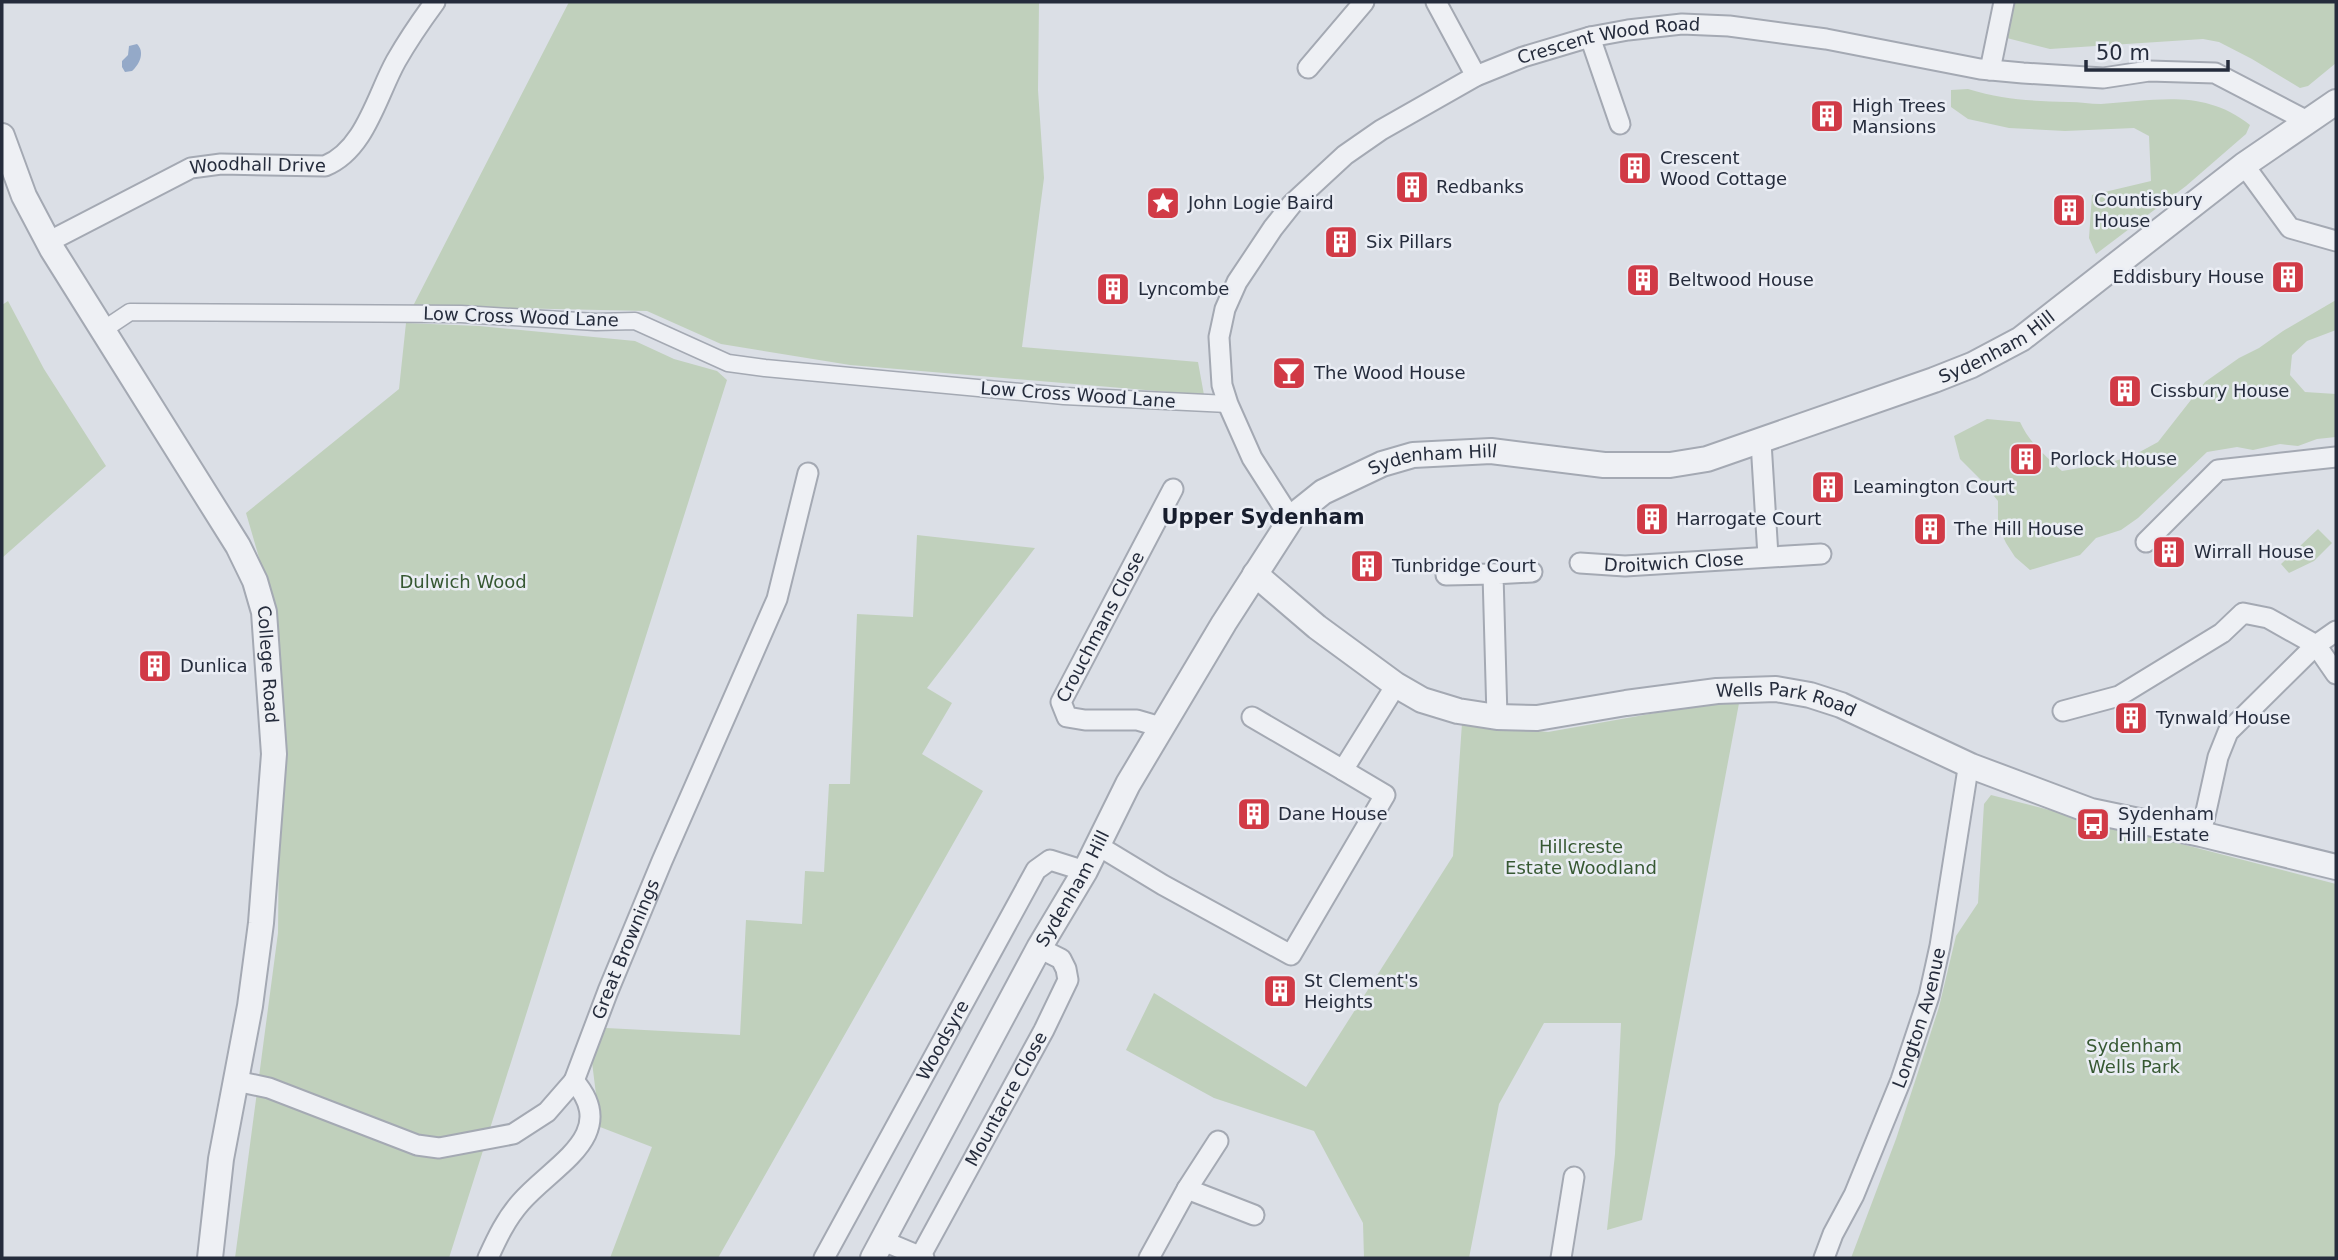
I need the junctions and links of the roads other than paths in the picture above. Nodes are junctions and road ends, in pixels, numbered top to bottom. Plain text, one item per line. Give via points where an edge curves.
1 (435, 2) edge
2 (1364, 2) edge
3 (1436, 2) edge
4 (2004, 2) edge
5 (1590, 37) junction
6 (1308, 68) dead end
7 (1990, 70) junction
8 (1476, 76) junction
9 (2336, 102) edge
10 (2307, 121) junction
11 (1620, 124) dead end
12 (2, 136) edge
13 (2244, 165) junction
14 (2336, 241) edge
15 (48, 242) junction
16 (103, 330) junction
17 (1228, 404) junction
18 (1761, 442) junction
19 (2336, 457) edge
20 (808, 473) dead end
21 (1173, 489) dead end
22 (1293, 516) junction
23 (2146, 542) dead end
24 (1821, 554) dead end
25 (1768, 556) junction
26 (1580, 563) dead end
27 (1532, 572) dead end
28 (1255, 574) junction
29 (1493, 574) junction
30 (1446, 575) dead end
31 (2336, 631) edge
32 (2316, 645) junction
33 (2336, 674) edge
34 (1396, 685) junction
35 (2063, 711) dead end
36 (1252, 717) dead end
37 (1497, 717) junction
38 (1161, 727) junction
39 (1970, 766) junction
40 (1343, 770) junction
41 (2201, 834) junction
42 (1097, 845) junction
43 (2336, 867) edge
44 (1085, 871) junction
45 (1039, 948) junction
46 (574, 1081) junction
47 (236, 1082) junction
48 (1218, 1141) dead end
49 (1574, 1177) dead end
50 (1186, 1189) junction
51 (1254, 1215) dead end
52 (877, 1249) edge
53 (922, 1257) edge
54 (210, 1258) edge
55 (488, 1258) edge
56 (824, 1258) edge
57 (1149, 1258) edge
58 (1561, 1258) edge
59 (1824, 1258) edge

1 - 15 street, Woodhall Drive via 395,62 359,136 337,161 325,166 221,163 191,168
2 - 6 street
3 - 8 street
4 - 7 street
5 - 7 street, Crescent Wood Road via 1682,24 1730,26
5 - 8 street, Crescent Wood Road
5 - 11 street
7 - 10 street, Crescent Wood Road via 2103,78 2149,71 2214,73
8 - 17 street, Crescent Wood Road via 1345,155 1273,228 1225,309 1219,337
9 - 10 street, Sydenham Hill
10 - 13 street, Sydenham Hill
12 - 15 street, College Road via 24,196
13 - 14 street via 2290,228
13 - 18 street, Sydenham Hill via 2021,339 1972,365
15 - 16 street, College Road
16 - 17 street, Low Cross Wood Lane via 130,312 461,314 635,321 728,363 1064,396
16 - 47 street, College Road via 239,546 264,612 274,754 261,923
17 - 22 street, Crescent Wood Road via 1257,466
18 - 22 street, Sydenham Hill via 1670,465 1604,465 1491,451 1413,455 1323,492
18 - 25 street, Droitwich Close
19 - 23 street via 2218,470
20 - 46 street, Great Brownings via 777,598 662,862
21 - 38 street, Crouchmans Close via 1061,702 1066,717 1137,720
22 - 28 street, Sydenham Hill
24 - 25 street, Droitwich Close
25 - 26 street, Droitwich Close via 1625,566
27 - 29 street
28 - 34 street, Wells Park Road
28 - 38 street, Sydenham Hill
29 - 30 street
29 - 37 street
31 - 32 street
32 - 33 street
32 - 35 street via 2268,618 2243,613 2222,633 2119,696
32 - 41 street via 2228,732
34 - 37 street, Wells Park Road via 1422,700
34 - 40 street
36 - 40 street
37 - 39 street, Wells Park Road via 1537,718 1717,691 1776,689 1841,705
38 - 42 street, Sydenham Hill
39 - 41 street, Wells Park Road via 2091,811
39 - 59 street, Longton Avenue via 1929,996 1901,1080
40 - 42 street via 1384,795 1292,955
41 - 43 street, Wells Park Road
42 - 44 street, Sydenham Hill
44 - 45 street, Sydenham Hill
44 - 56 street, Woodsyre via 1050,860 1036,870
45 - 52 street, Sydenham Hill
45 - 53 street, Mountacre Close via 1061,959 1068,980
46 - 47 street, Great Brownings via 547,1112 513,1134 439,1148 417,1145 269,1088
46 - 55 street via 592,1112 587,1132 577,1149 521,1202 501,1228
47 - 54 street, College Road via 220,1159
48 - 50 street
49 - 58 street
50 - 51 street
50 - 57 street
52 - 53 street, Mountacre Close

